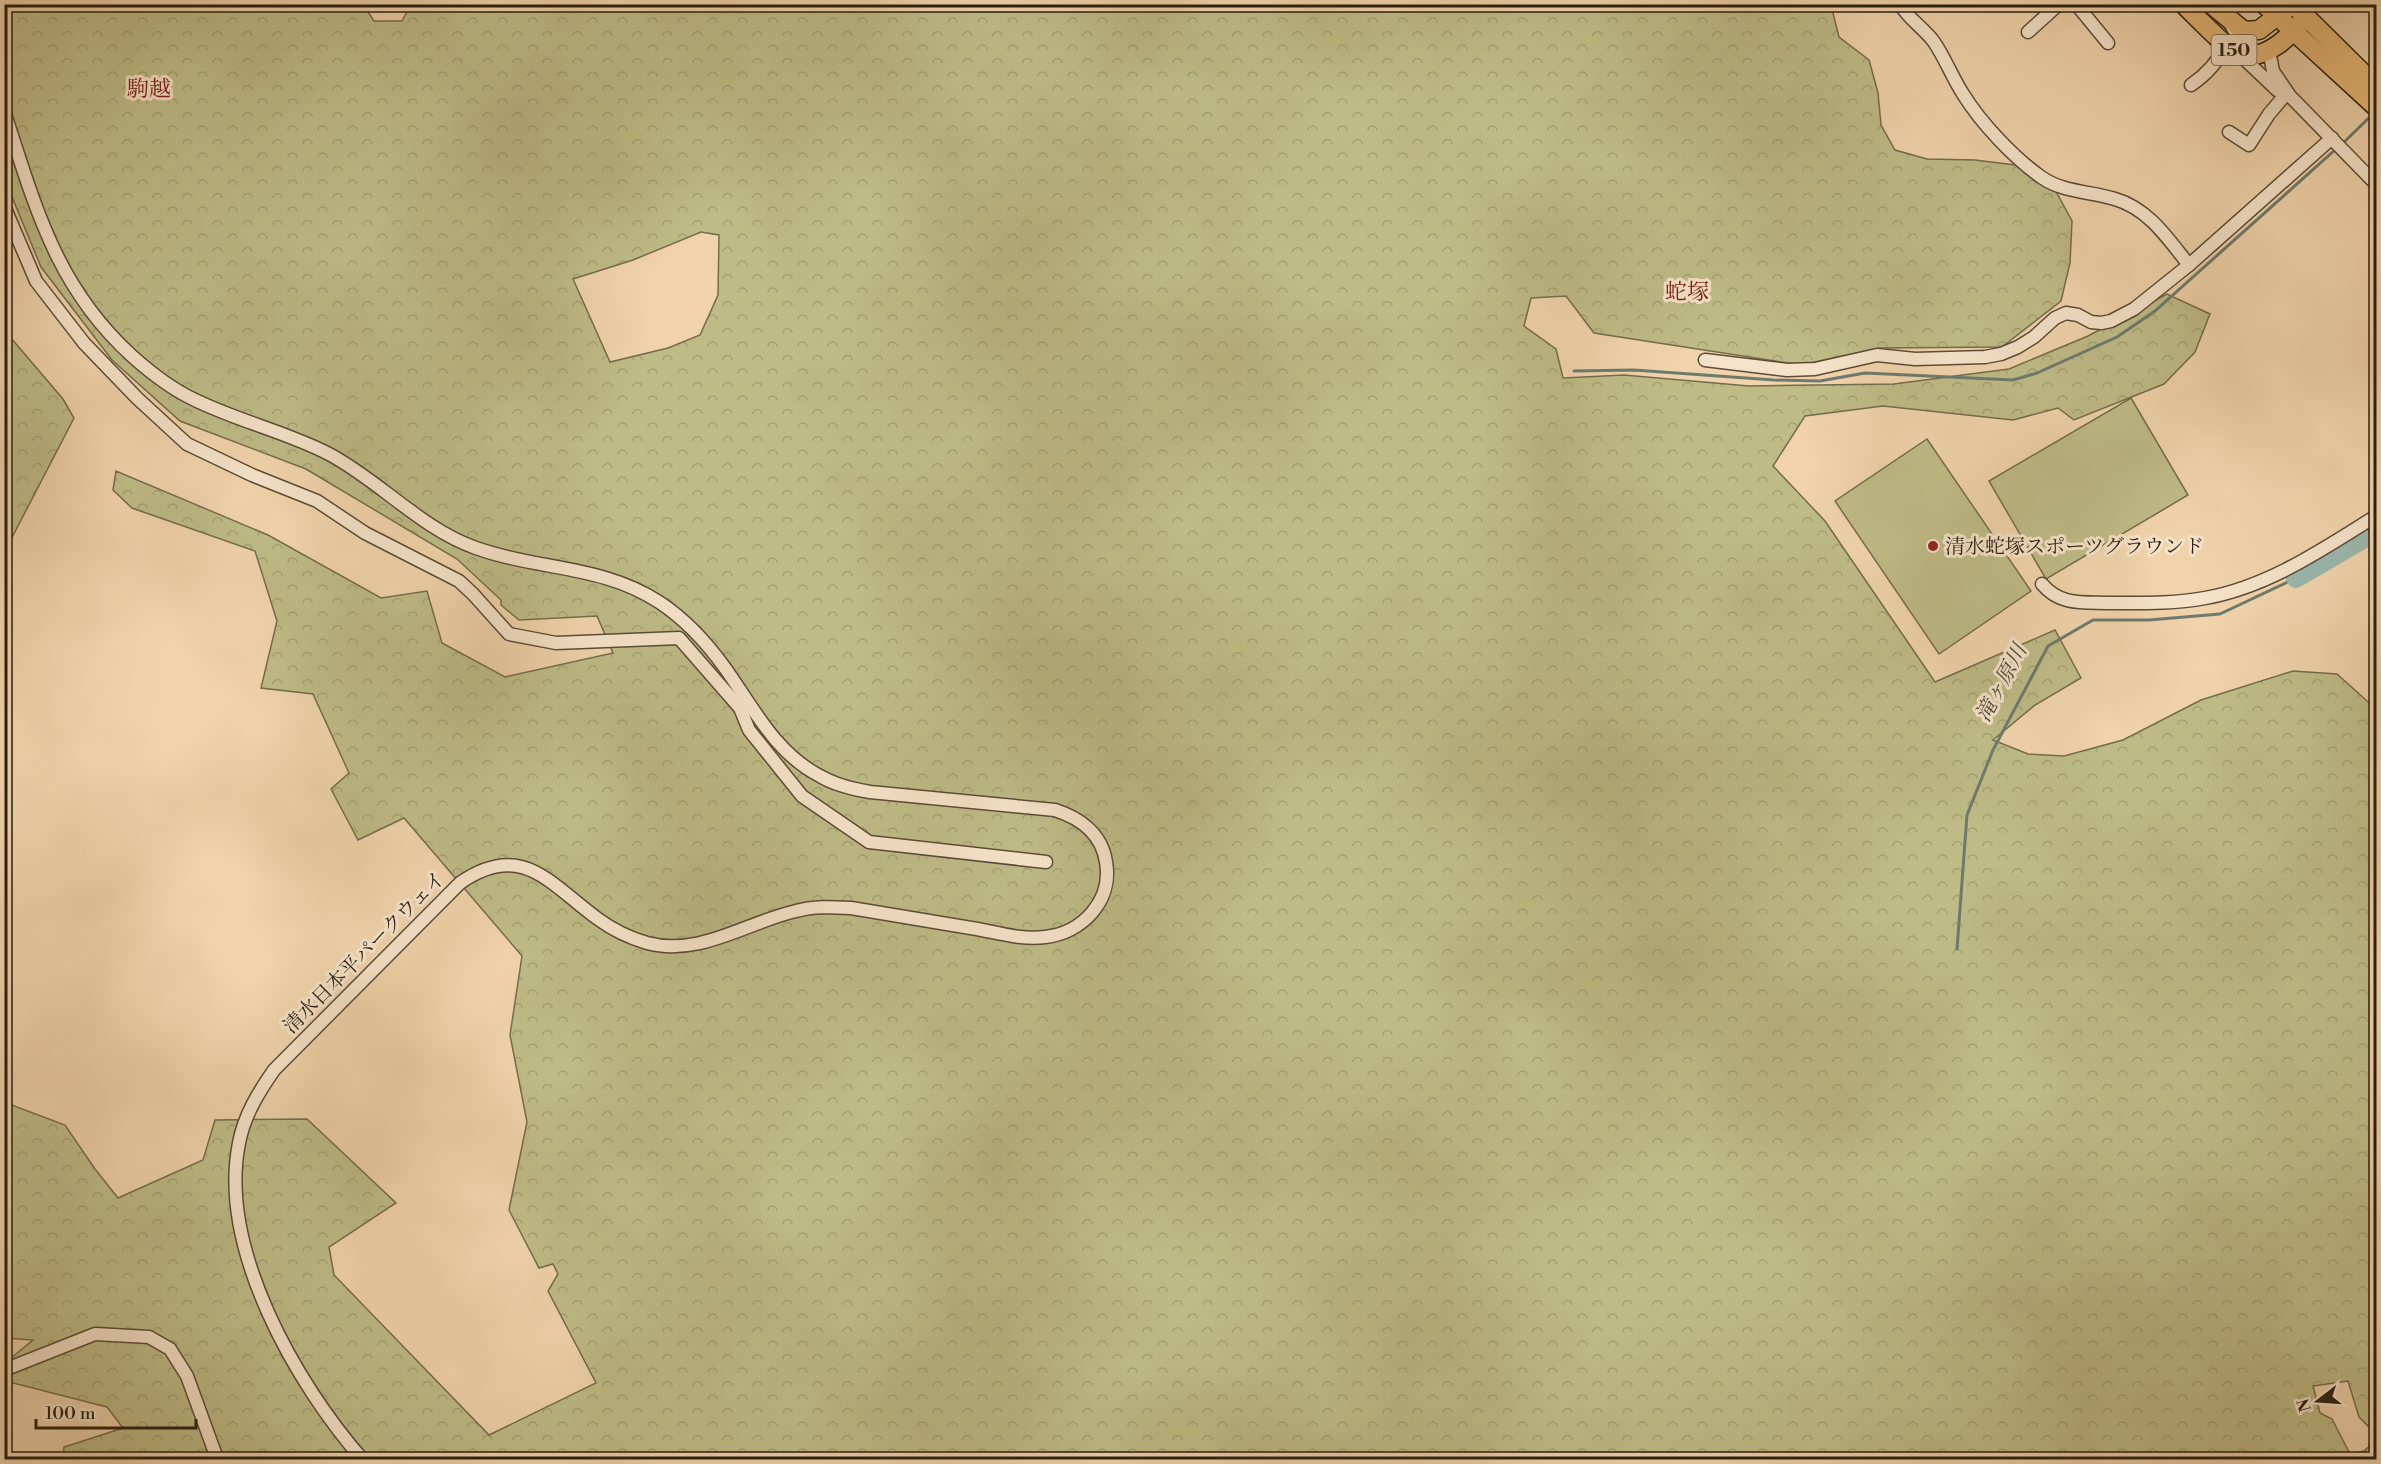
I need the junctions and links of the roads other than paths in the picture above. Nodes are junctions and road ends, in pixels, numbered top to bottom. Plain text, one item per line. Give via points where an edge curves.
1 (1900, 4) edge
2 (2059, 4) edge
3 (2076, 4) edge
4 (2195, 8) edge
5 (2287, 13) edge
6 (2227, 19) junction
7 (2028, 32) dead end
8 (2108, 43) dead end
9 (2248, 51) junction
10 (2191, 86) dead end
11 (2288, 95) junction
12 (2374, 98) edge
13 (4, 111) edge
14 (2229, 132) dead end
15 (2332, 138) junction
16 (2376, 184) edge
17 (4, 206) edge
18 (2189, 265) junction
19 (1705, 360) dead end
20 (2376, 516) edge
21 (2042, 584) dead end
22 (1046, 862) dead end
23 (4, 1370) edge
24 (219, 1460) edge
25 (363, 1460) edge

1 - 18 street via 1934,42 1979,117 2021,160 2063,189 2116,199 2137,208 2158,226
2 - 7 street
3 - 8 street
4 - 6 highway, 150
4 - 9 highway, 150
5 - 6 highway, 150 via 2259,30 2244,31
5 - 9 highway, 150
5 - 12 highway
6 - 9 street
9 - 10 street via 2220,58
9 - 11 street via 2273,71
9 - 11 street via 2277,90
11 - 14 street via 2269,114 2249,145
11 - 15 street
13 - 25 street, 清水日本平パークウェイ via 39,217 65,274 98,322 148,371 171,387 234,418 326,452 425,522 476,548 609,578 661,603 709,647 768,732 794,759 821,777 870,792 1055,810 1077,819 1093,833 1103,851 1107,874 1100,902 1087,919 1046,937 1022,937 834,907 795,911 722,938 675,946 623,934 598,920 551,881 525,868 493,866 453,889 274,1070 245,1121 235,1167 236,1199 246,1247 283,1344 316,1401
15 - 16 street
15 - 18 street
17 - 22 street via 36,281 84,343 187,444 317,501 365,533 459,581 509,634 556,643 679,638 740,708 749,730 802,796 869,842
18 - 19 street via 2134,309 2111,321 2091,322 2066,313 2026,342 2001,354 1915,359 1877,355 1815,369 1787,370
20 - 21 street via 2274,575 2207,598 2151,603 2071,602 2056,597
23 - 24 street via 95,1334 149,1337 170,1348 187,1376

